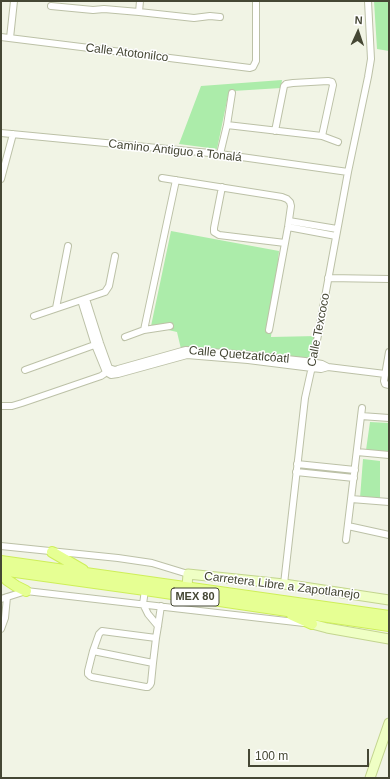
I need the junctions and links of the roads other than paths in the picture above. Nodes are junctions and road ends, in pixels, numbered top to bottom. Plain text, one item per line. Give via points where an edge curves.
1 (14, 1) edge
2 (140, 1) edge
3 (256, 1) edge
4 (368, 1) edge
5 (51, 6) dead end
6 (139, 12) junction
7 (220, 16) dead end
8 (1, 37) edge
9 (10, 38) junction
10 (232, 93) dead end
11 (227, 125) junction
12 (275, 131) junction
13 (1, 133) edge
14 (13, 134) junction
15 (322, 136) junction
16 (338, 142) dead end
17 (220, 154) junction
18 (348, 172) junction
19 (162, 178) dead end
20 (1, 179) edge
21 (176, 180) junction
22 (222, 187) junction
23 (288, 224) junction
24 (337, 229) junction
25 (336, 236) junction
26 (285, 243) junction
27 (68, 246) dead end
28 (115, 256) dead end
29 (328, 278) junction
30 (389, 279) edge
31 (83, 300) junction
32 (56, 308) junction
33 (34, 316) dead end
34 (170, 326) dead end
35 (144, 330) junction
36 (269, 330) dead end
37 (125, 337) dead end
38 (97, 344) junction
39 (389, 352) edge
40 (312, 365) junction
41 (25, 370) dead end
42 (107, 370) junction
43 (385, 374) junction
44 (387, 385) edge
45 (1, 406) edge
46 (362, 408) dead end
47 (361, 416) junction
48 (389, 418) edge
49 (357, 452) junction
50 (389, 455) edge
51 (297, 464) junction
52 (355, 470) junction
53 (296, 472) junction
54 (354, 478) junction
55 (351, 499) junction
56 (389, 502) edge
57 (348, 526) junction
58 (389, 535) edge
59 (346, 540) dead end
60 (1, 546) edge
61 (52, 552) junction
62 (1, 561) edge
63 (1, 571) edge
64 (88, 573) junction
65 (188, 574) junction
66 (284, 584) junction
67 (186, 587) junction
68 (145, 590) junction
69 (26, 591) junction
70 (4, 598) edge
71 (389, 600) edge
72 (143, 604) junction
73 (161, 606) junction
74 (281, 610) junction
75 (389, 616) edge
76 (312, 624) junction
77 (158, 626) junction
78 (389, 626) edge
79 (1, 629) edge
80 (156, 638) junction
81 (389, 639) edge
82 (93, 652) junction
83 (153, 663) junction
84 (389, 723) edge
85 (386, 743) edge
86 (370, 778) edge

1 - 9 street
2 - 6 street
3 - 9 street, Calle Atotonilco via 256,62 253,67 247,68
4 - 18 street, Calle Texcoco via 368,77
5 - 6 street
6 - 7 street via 194,18
8 - 9 street, Calle Atotonilco
10 - 11 street
11 - 12 street
11 - 17 street
12 - 15 street
12 - 15 street via 286,84 328,81 332,82 332,85
13 - 14 street, Camino Antiguo a Tonalá
14 - 17 street, Camino Antiguo a Tonalá
14 - 20 street
15 - 16 street
17 - 18 street, Camino Antiguo a Tonalá
18 - 24 street, Calle Texcoco
19 - 21 street
21 - 22 street
21 - 35 street
22 - 23 street via 287,199 291,206
22 - 26 street via 214,232 219,235
23 - 24 street
23 - 25 street
23 - 26 street
24 - 25 street, Calle Texcoco
25 - 29 street, Calle Texcoco
26 - 36 street
27 - 32 street
28 - 31 street via 109,286 105,292
29 - 30 street
29 - 40 street, Calle Texcoco
31 - 32 street
31 - 38 street
32 - 33 street
34 - 35 street
35 - 37 street
38 - 41 street
38 - 42 street
39 - 43 street
40 - 42 street, Calle Quetzatlcóatl via 275,358 186,350
40 - 43 street, Calle Quetzatlcóatl via 322,364 328,367
40 - 51 street, Calle Texcoco
42 - 45 street, Calle Quetzatlcóatl via 102,376 22,403
43 - 44 street via 384,381
46 - 47 street
47 - 48 street
47 - 49 street
49 - 50 street
49 - 52 street
51 - 52 street
51 - 53 street, Calle Texcoco
52 - 54 street
53 - 54 street
53 - 66 street, Calle Texcoco
54 - 55 street
55 - 56 street
55 - 57 street
57 - 58 street
57 - 59 street
60 - 61 street
61 - 64 main road
61 - 65 street via 118,558
62 - 64 main road, Carretera Libre a Zapotlanejo / MEX 80
63 - 68 main road, Carretera Libre a Zapotlanejo / MEX 80
63 - 69 main road via 7,580
64 - 67 main road, Carretera Libre a Zapotlanejo / MEX 80
65 - 66 street, Carretera Libre a Zapotlanejo
65 - 67 street, Carretera Libre a Zapotlanejo
66 - 71 street, Carretera Libre a Zapotlanejo
67 - 75 main road, Carretera Libre a Zapotlanejo / MEX 80
68 - 72 street
68 - 74 main road, Carretera Libre a Zapotlanejo / MEX 80
69 - 70 street
69 - 72 street
70 - 79 street via 5,618
72 - 73 street
72 - 77 street
73 - 76 street
73 - 77 street
74 - 76 main road
74 - 78 main road, Carretera Libre a Zapotlanejo / MEX 80
76 - 81 street
77 - 80 street
80 - 82 street via 102,631
80 - 83 street
82 - 83 street
82 - 83 street via 88,671 90,676 146,687 151,683
84 - 85 street
85 - 86 street

